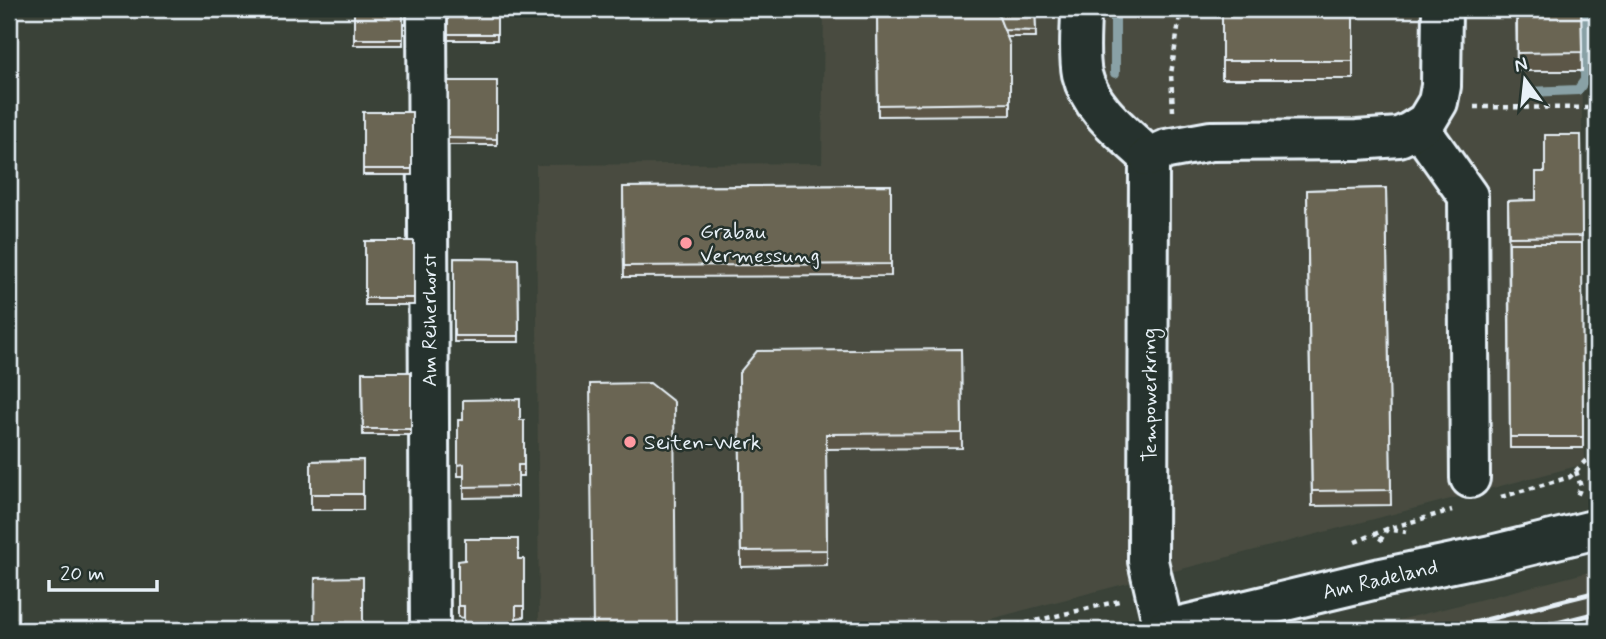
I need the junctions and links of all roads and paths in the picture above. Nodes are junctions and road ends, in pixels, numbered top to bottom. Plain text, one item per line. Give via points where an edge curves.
1 (427, 9) edge
2 (1080, 9) edge
3 (1181, 9) edge
4 (1442, 9) edge
5 (1597, 108) edge
6 (1429, 115) junction
7 (1174, 117) dead end
8 (1149, 157) junction
9 (1576, 471) dead end
10 (1470, 478) dead end
11 (1567, 500) dead end
12 (1597, 529) edge
13 (430, 630) edge
14 (1164, 630) edge

1 - 13 street, Am Reiherhorst
2 - 8 street via 1081,62 1087,88 1099,107
3 - 7 path via 1171,74
4 - 6 street via 1442,69
5 - 6 path via 1473,107
6 - 8 street via 1399,136 1211,141
6 - 10 street via 1468,197
8 - 14 street, Tempowerkring via 1148,561
9 - 11 path via 1581,487 1576,497
12 - 14 street, Am Radeland

